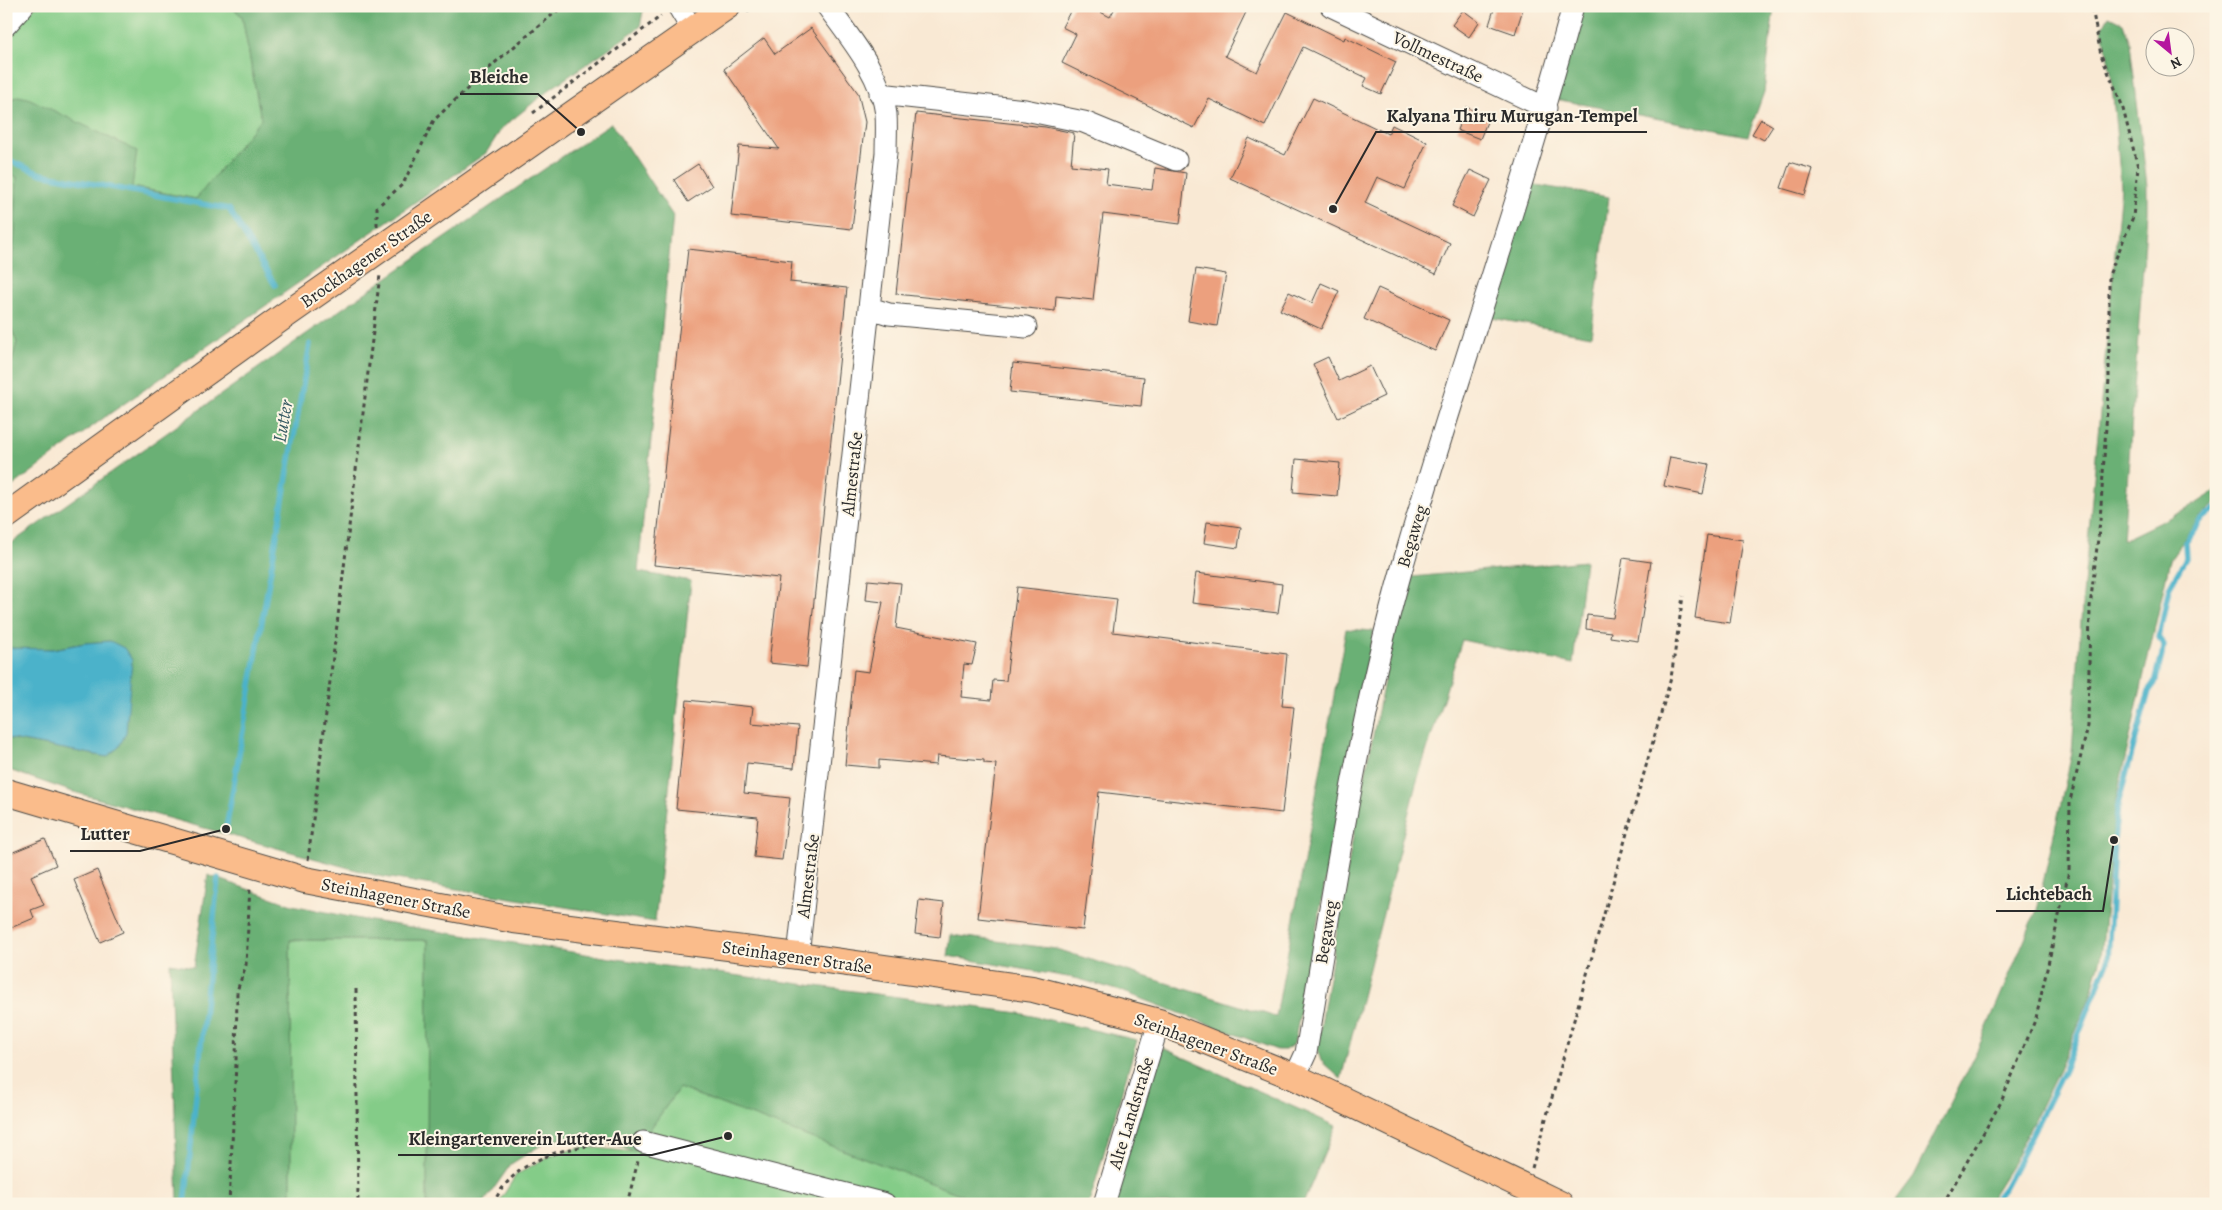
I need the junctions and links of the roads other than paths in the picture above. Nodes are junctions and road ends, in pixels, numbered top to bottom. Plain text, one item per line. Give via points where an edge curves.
1 (23, 6) edge
2 (678, 6) edge
3 (727, 6) edge
4 (827, 6) edge
5 (1331, 6) edge
6 (1573, 6) edge
7 (6, 25) edge
8 (693, 31) junction
9 (880, 94) junction
10 (1546, 108) junction
11 (1176, 160) dead end
12 (870, 308) junction
13 (1026, 327) dead end
14 (6, 516) edge
15 (6, 792) edge
16 (798, 956) junction
17 (1158, 1022) junction
18 (1295, 1077) junction
19 (643, 1142) road end
20 (885, 1204) edge
21 (1104, 1204) edge
22 (1560, 1204) edge

1 - 7 street
2 - 8 street
3 - 8 main road, Brockhagener Straße
4 - 9 street, Almestraße via 867,65
5 - 10 street, Vollmestraße
6 - 10 street, Begaweg
8 - 14 main road, Brockhagener Straße via 280,319
9 - 11 street via 1025,110 1084,122
9 - 12 street, Almestraße via 886,114 886,153
10 - 18 street, Begaweg via 1402,570 1351,784 1306,1054
12 - 13 street via 889,314
12 - 16 street, Almestraße
15 - 16 main road, Steinhagener Straße via 305,880 514,920
16 - 17 main road, Steinhagener Straße via 1033,989
17 - 18 main road, Steinhagener Straße
17 - 21 street, Alte Landstraße
18 - 22 main road, Steinhagener Straße
19 - 20 street

